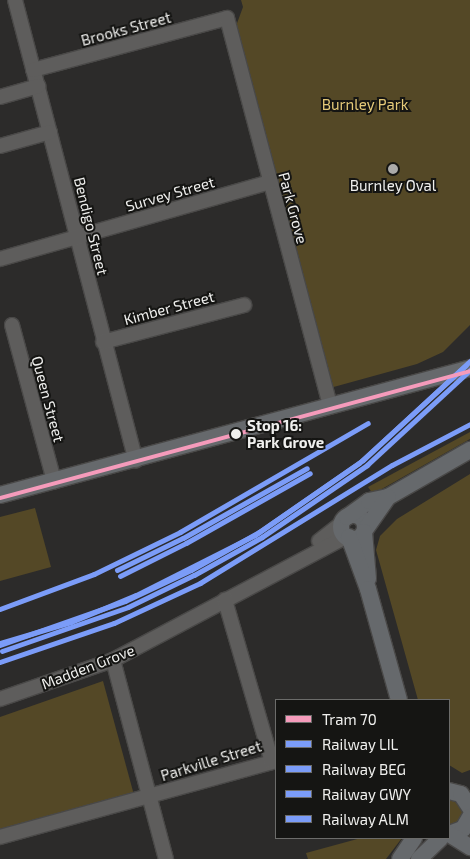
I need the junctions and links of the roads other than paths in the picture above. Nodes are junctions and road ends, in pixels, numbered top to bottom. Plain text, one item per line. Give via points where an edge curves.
1 (15, 0) edge
2 (227, 18) joint
3 (33, 70) junction
4 (38, 86) junction
5 (0, 97) edge
6 (50, 132) junction
7 (0, 146) edge
8 (270, 182) junction
9 (78, 237) junction
10 (0, 259) edge
11 (244, 304) dead end
12 (12, 326) dead end
13 (104, 342) junction
14 (470, 368) edge
15 (330, 406) junction
16 (470, 450) edge
17 (136, 460) junction
18 (54, 481) junction
19 (0, 495) edge
20 (352, 529) junction
21 (225, 600) junction
22 (113, 660) junction
23 (0, 699) edge
24 (399, 699) edge
25 (470, 782) edge
26 (450, 790) edge
27 (149, 797) junction
28 (470, 808) edge
29 (470, 817) edge
30 (450, 834) edge
31 (450, 835) edge
32 (0, 837) edge
33 (413, 839) edge
34 (439, 839) edge
35 (467, 845) edge
36 (166, 859) edge
37 (400, 859) edge
38 (419, 859) edge

1 - 3 street, Bendigo Street
2 - 3 street, Brooks Street
2 - 8 street, Park Grove
3 - 4 street, Bendigo Street
4 - 5 street
4 - 6 street, Bendigo Street
6 - 7 street
6 - 9 street, Bendigo Street
8 - 9 street, Survey Street
8 - 15 street, Park Grove
9 - 10 street, Survey Street
9 - 13 street, Bendigo Street
11 - 13 street, Kimber Street
12 - 18 street, Queen Street
13 - 17 street, Bendigo Street
14 - 15 main road
15 - 17 main road
16 - 20 main road, Madden Grove via 388,497 369,501
17 - 18 main road
18 - 19 main road
20 - 21 street, Madden Grove via 275,563
20 - 24 main road
21 - 22 street, Madden Grove
21 - 27 street, Parkville Street via 272,762
22 - 23 street, Madden Grove
22 - 27 street
25 - 26 main road
26 - 28 main road via 465,797
27 - 32 street, Parkville Street
27 - 36 street
29 - 30 main road via 463,829
31 - 35 main road
33 - 37 main road
34 - 38 main road

